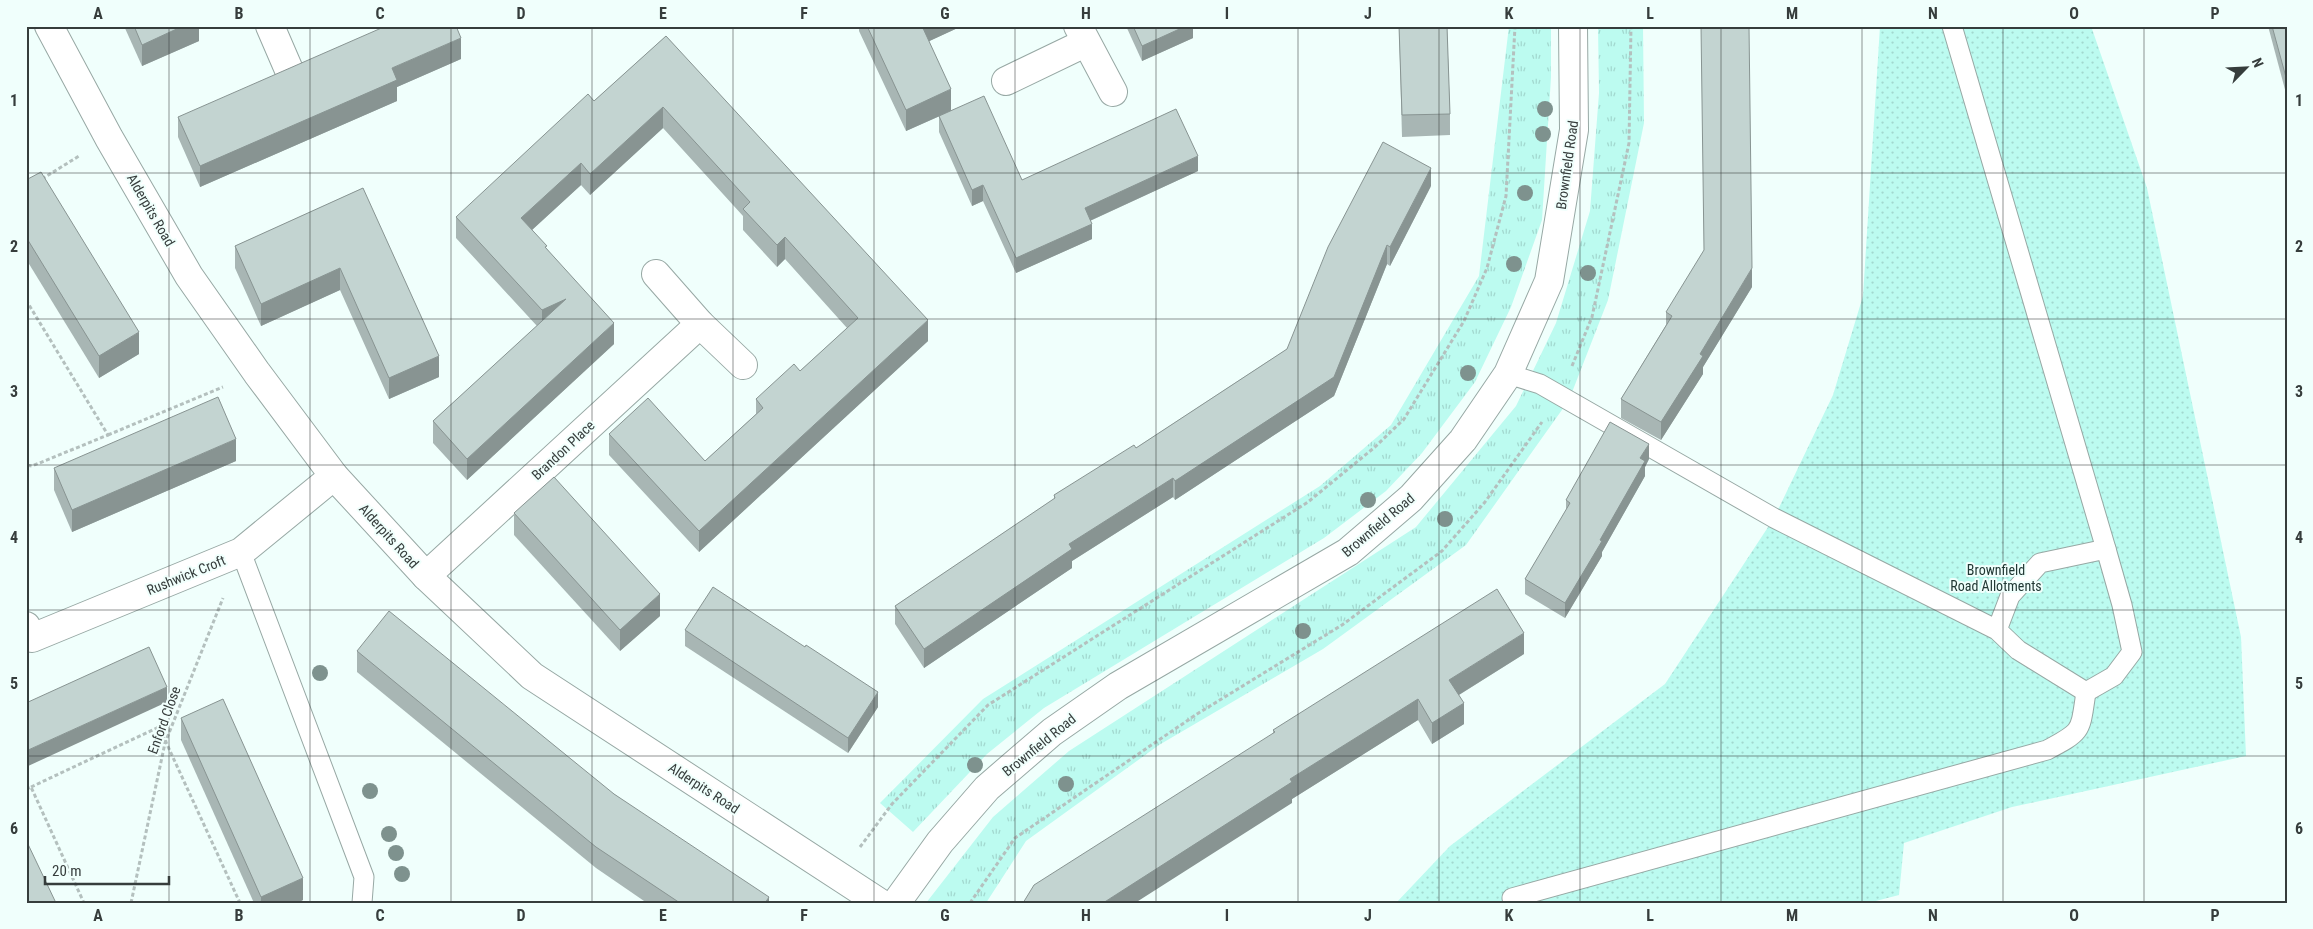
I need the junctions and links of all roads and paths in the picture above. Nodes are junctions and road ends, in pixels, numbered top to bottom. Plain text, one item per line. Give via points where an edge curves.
1 (50, 26) edge
2 (270, 26) edge
3 (1514, 26) edge
4 (1574, 26) edge
5 (1952, 26) edge
6 (1081, 34) edge
7 (289, 70) edge
8 (1006, 81) dead end
9 (1113, 92) dead end
10 (109, 138) junction
11 (34, 184) edge
12 (656, 274) dead end
13 (26, 300) edge
14 (700, 324) junction
15 (743, 365) dead end
16 (257, 373) junction
17 (1508, 374) junction
18 (108, 435) junction
19 (26, 465) edge
20 (32, 466) junction
21 (26, 469) edge
22 (334, 476) junction
23 (2106, 549) junction
24 (241, 552) junction
25 (426, 576) junction
26 (26, 626) edge
27 (1997, 630) junction
28 (2086, 692) junction
29 (166, 743) junction
30 (31, 787) junction
31 (26, 789) edge
32 (838, 876) junction
33 (1512, 898) dead end
34 (84, 903) edge
35 (131, 903) edge
36 (240, 903) edge
37 (362, 903) edge
38 (880, 903) edge
39 (896, 903) edge

1 - 10 street, Alderpits Road
2 - 7 street
3 - 32 path via 1506,196 1487,268 1464,321 1404,419 1308,502 988,705 892,804
4 - 17 street, Brownfield Road via 1574,130 1550,281
5 - 23 lane
6 - 8 street
6 - 9 street
10 - 11 path
10 - 16 street, Alderpits Road via 189,276
12 - 14 street
13 - 18 path
14 - 15 street
14 - 25 street, Brandon Place
16 - 18 path
16 - 22 street, Alderpits Road
17 - 27 lane via 1540,384 1774,518
17 - 39 street, Brownfield Road via 1463,440 1411,498 1348,552 1118,686 1052,732 988,788 940,842
18 - 20 path
19 - 20 path
20 - 21 path
22 - 24 street, Rushwick Croft
22 - 25 street, Alderpits Road
23 - 27 lane via 2040,563 2010,596
23 - 28 lane via 2132,652 2114,676
24 - 26 street, Rushwick Croft via 32,638
24 - 29 path, Enford Close
24 - 37 lane via 364,877
25 - 32 street, Alderpits Road via 532,676
27 - 28 lane via 2018,650
28 - 33 lane via 2082,722 2075,736 2047,750
29 - 30 path via 159,727
29 - 35 path, Enford Close
29 - 36 path
30 - 31 path
30 - 34 path
32 - 38 street, Alderpits Road

